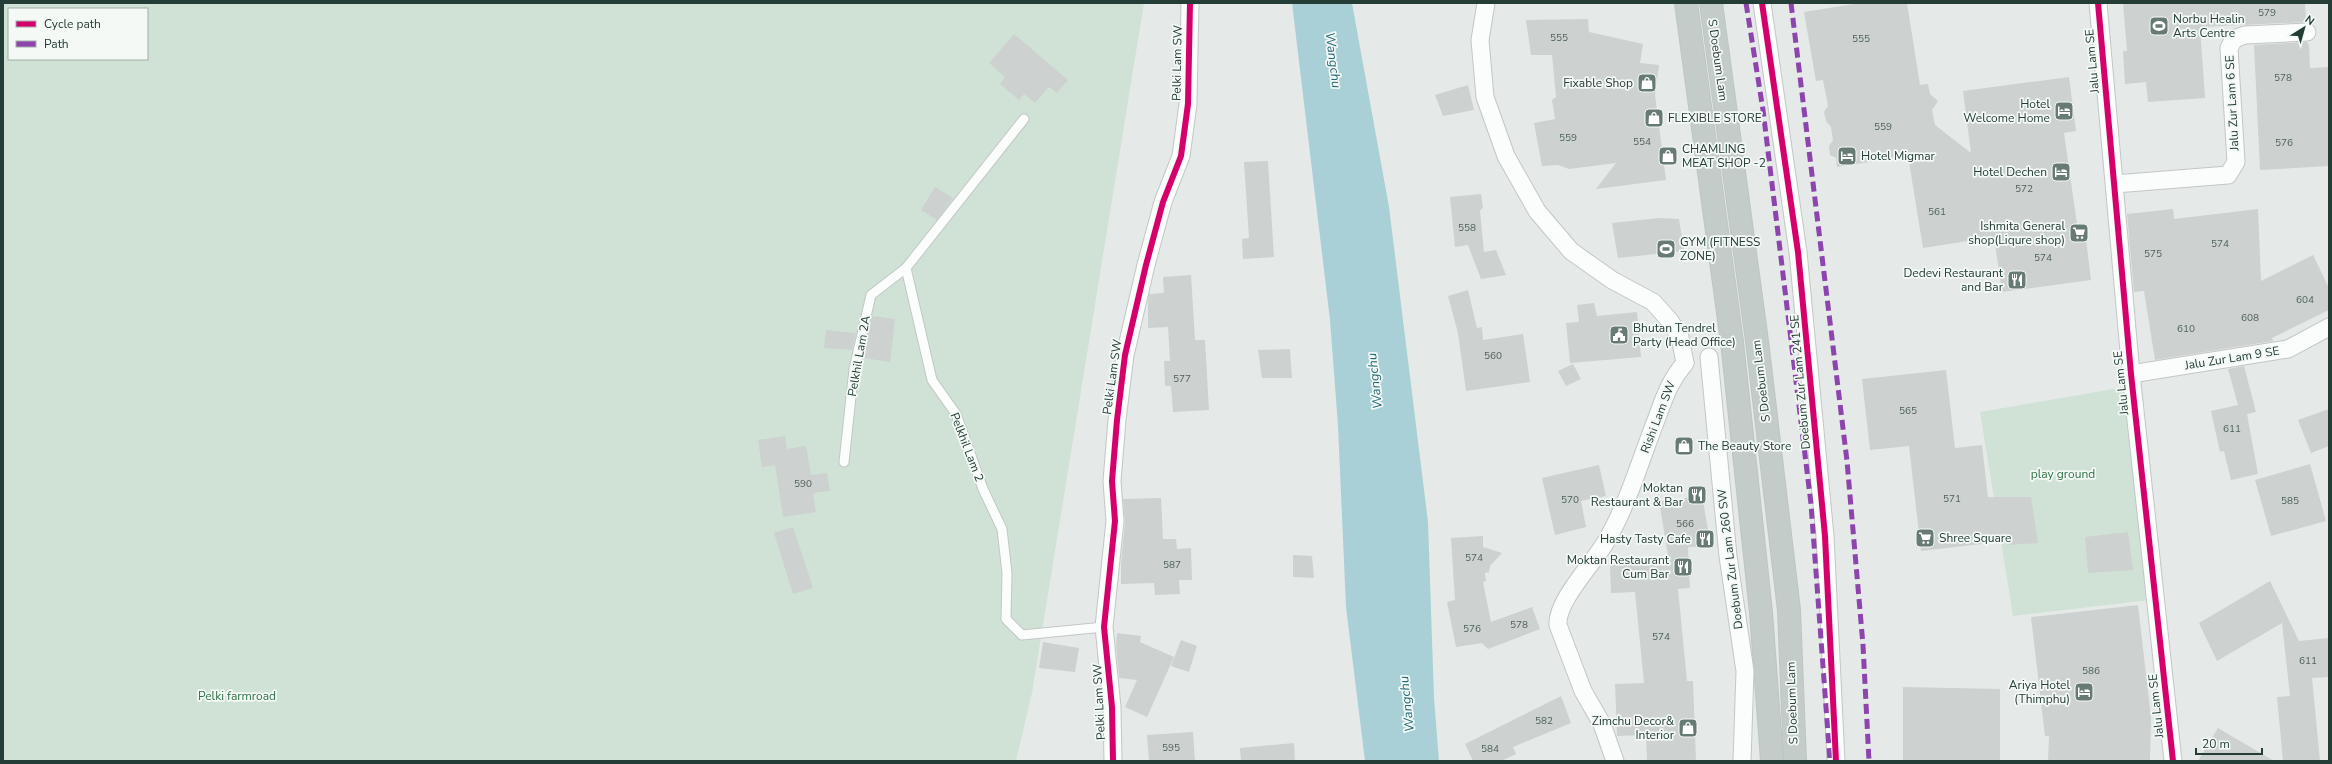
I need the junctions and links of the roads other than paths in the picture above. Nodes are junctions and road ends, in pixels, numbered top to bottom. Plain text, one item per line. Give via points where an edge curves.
1 (1190, 3) edge
2 (1486, 3) edge
3 (1686, 3) edge
4 (1711, 3) edge
5 (1762, 3) edge
6 (2098, 3) edge
7 (2307, 32) dead end
8 (1024, 119) dead end
9 (2114, 184) junction
10 (906, 268) junction
11 (2329, 327) edge
12 (1732, 342) junction
13 (1709, 357) junction
14 (1685, 363) junction
15 (2131, 374) junction
16 (844, 462) dead end
17 (1104, 627) junction
18 (1113, 761) edge
19 (1615, 761) edge
20 (1742, 761) edge
21 (1772, 761) edge
22 (1795, 761) edge
23 (1836, 761) edge
24 (2173, 761) edge

1 - 17 street, Pelki Lam SW via 1188,104 1181,156 1163,202 1125,355 1112,481 1115,521
2 - 14 street via 1480,40 1485,97 1506,156 1538,211 1571,250 1612,280 1653,302 1670,321 1680,337
3 - 12 highway, S Doebum Lam
4 - 22 highway, S Doebum Lam via 1757,341 1789,610
5 - 23 street, Doebum Zur Lam 241 SE via 1798,252 1826,536
6 - 9 street, Jalu Lam SE
7 - 9 street, Jalu Zur Lam 6 SE via 2245,35 2234,39 2229,48 2236,162 2228,175
8 - 10 lane
9 - 15 street, Jalu Lam SE
10 - 16 lane, Pelkhil Lam 2A via 871,295 854,369
10 - 17 lane, Pelkhil Lam 2 via 932,380 956,414 983,489 1002,529 1007,572 1006,619 1022,634
11 - 15 street, Jalu Zur Lam 9 SE via 2288,349
12 - 13 street via 1722,352
12 - 21 highway, S Doebum Lam via 1761,612
13 - 14 street
13 - 20 street, Doebum Zur Lam 260 SW via 1728,556 1745,671
14 - 19 street, Rishi Lam SW via 1668,386 1627,500 1607,540 1569,593 1557,617 1583,691 1602,724
15 - 24 street, Jalu Lam SE
17 - 18 street, Pelki Lam SW via 1112,707

